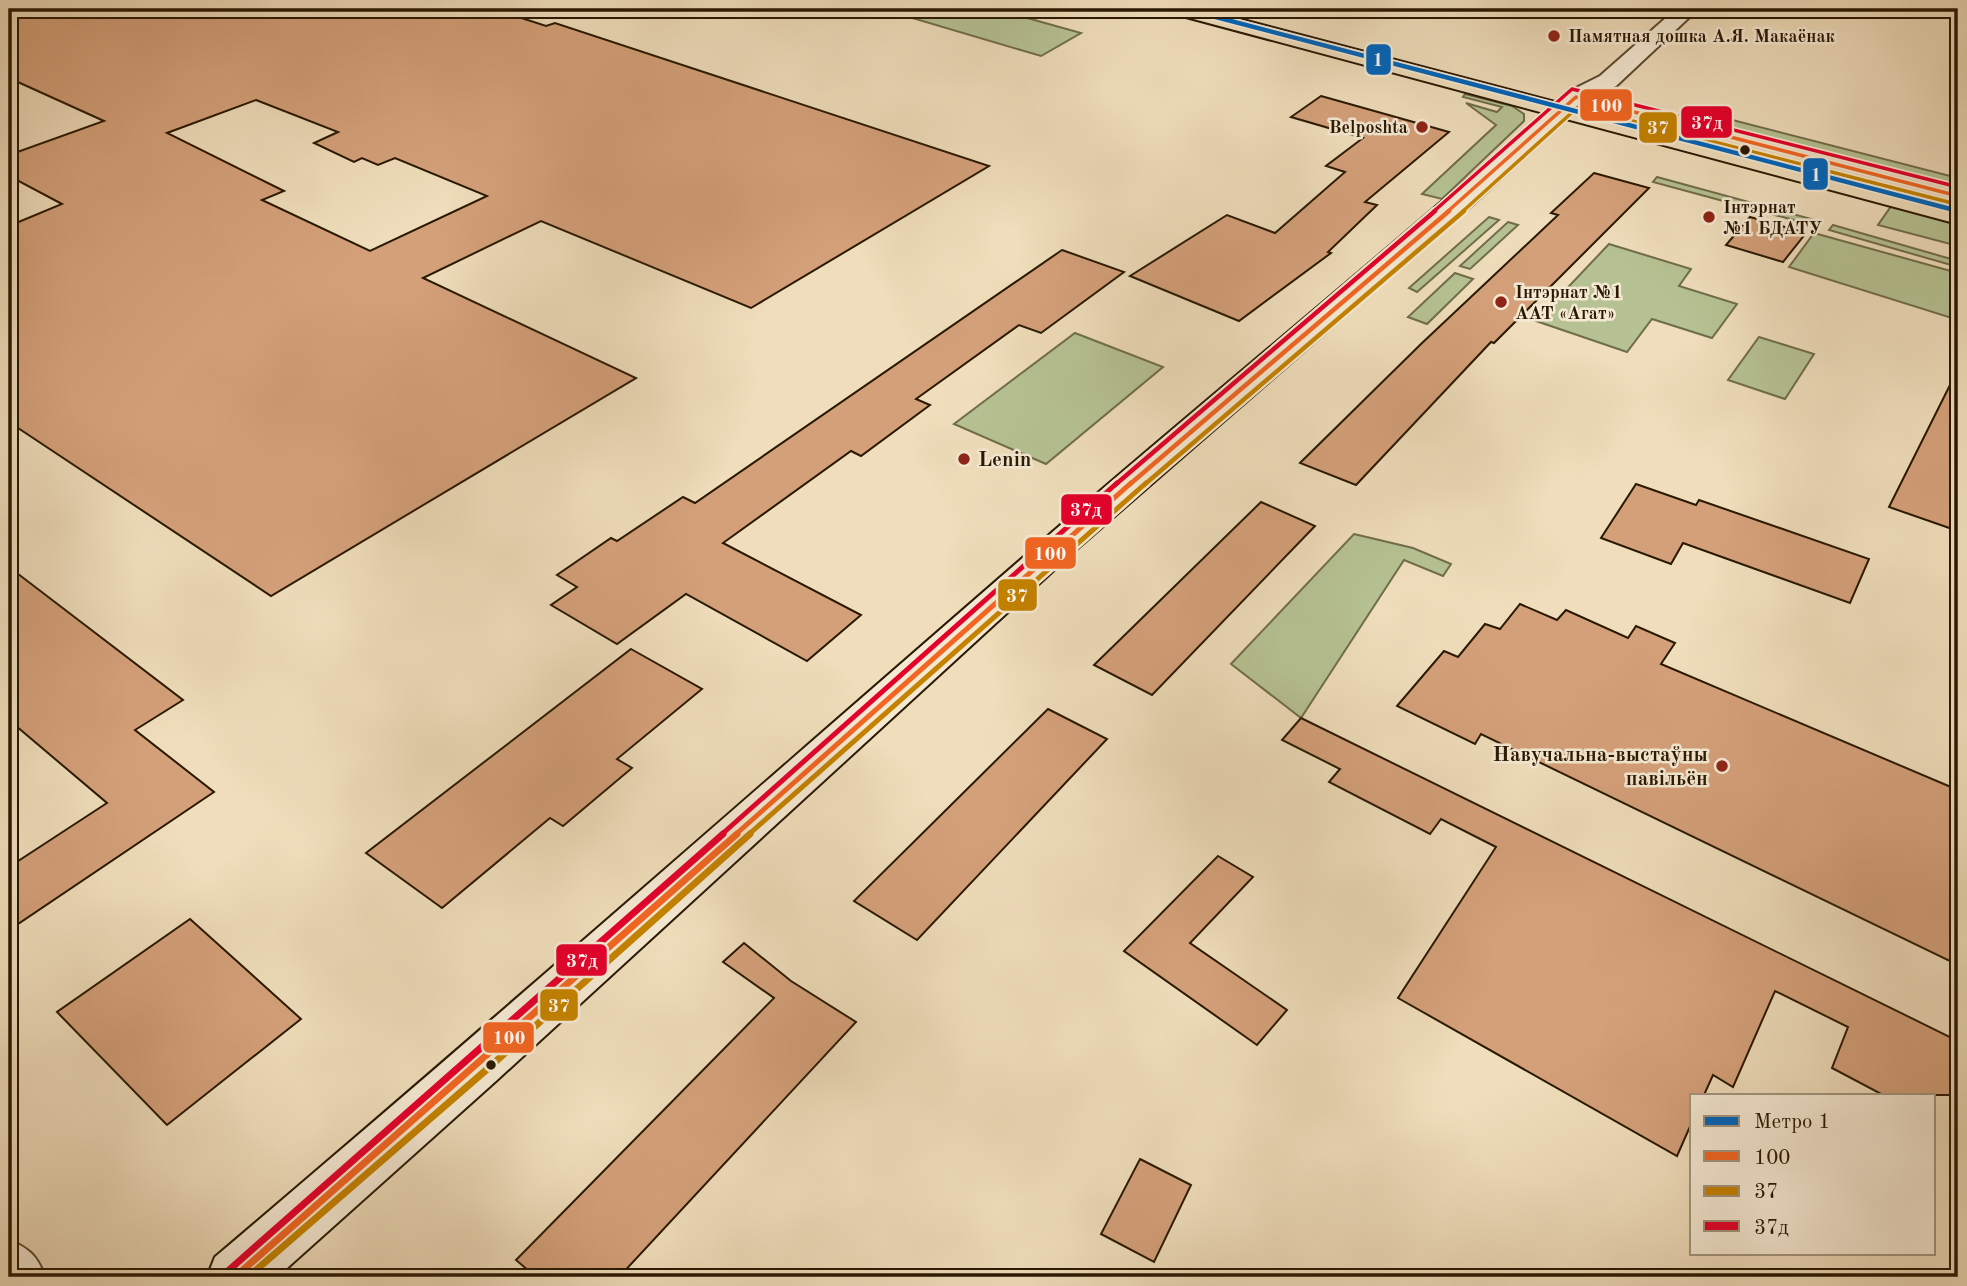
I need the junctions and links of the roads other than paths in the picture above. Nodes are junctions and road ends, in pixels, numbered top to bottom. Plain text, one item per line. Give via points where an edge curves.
1 (1178, 9) edge
2 (1231, 9) edge
3 (1688, 9) edge
4 (1589, 65) dead end
5 (1569, 103) junction
6 (1958, 196) edge
7 (1958, 216) edge
8 (9, 1268) edge
9 (17, 1277) edge
10 (235, 1277) edge

1 - 5 main road
2 - 5 main road
3 - 5 main road via 1608,81
4 - 5 main road via 1579,74
5 - 6 main road
5 - 7 main road
5 - 10 main road via 1066,539
8 - 9 main road

